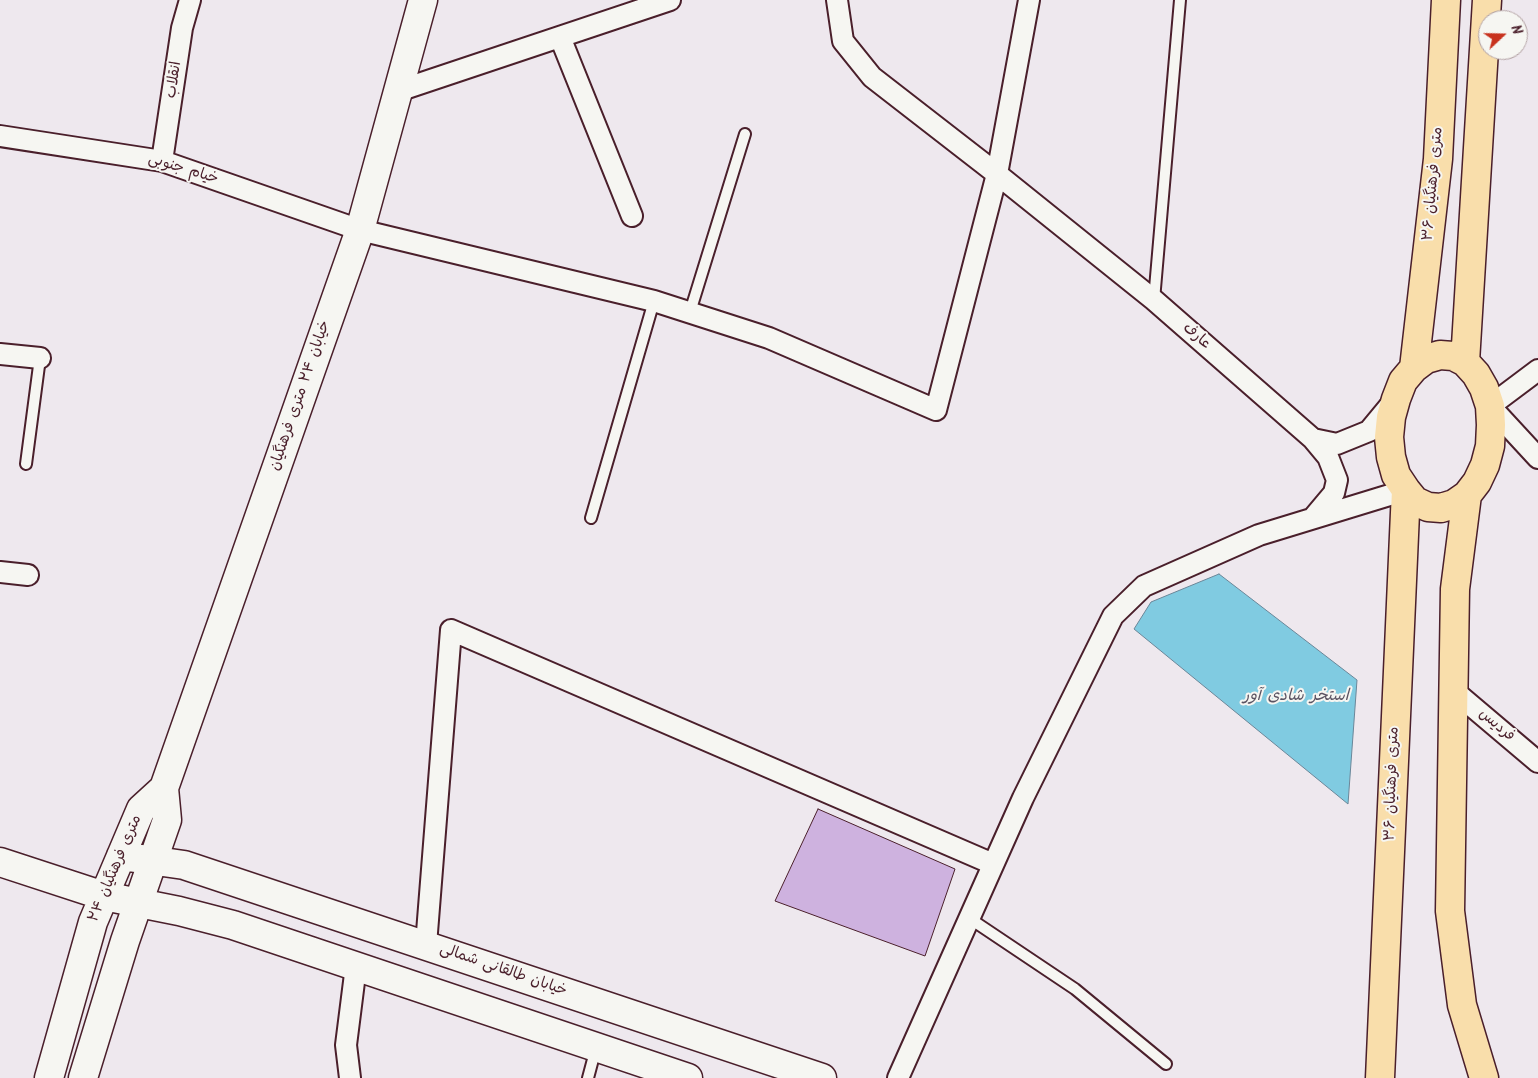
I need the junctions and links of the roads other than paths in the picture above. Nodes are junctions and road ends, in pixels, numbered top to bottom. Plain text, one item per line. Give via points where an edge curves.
1 (190, 0) edge
2 (423, 0) edge
3 (670, 0) edge
4 (837, 0) edge
5 (1029, 0) edge
6 (1180, 0) edge
7 (1446, 0) edge
8 (1487, 0) edge
9 (560, 37) junction
10 (398, 91) junction
11 (745, 134) dead end
12 (0, 136) edge
13 (162, 161) junction
14 (998, 174) junction
15 (632, 216) dead end
16 (360, 230) junction
17 (1154, 300) junction
18 (654, 301) junction
19 (690, 312) junction
20 (0, 354) edge
21 (40, 358) joint
22 (1465, 362) junction
23 (1414, 368) junction
24 (1538, 370) edge
25 (1396, 399) junction
26 (1490, 406) junction
27 (1314, 439) junction
28 (1538, 458) edge
29 (26, 464) dead end
30 (1406, 490) junction
31 (1467, 495) junction
32 (591, 518) dead end
33 (1313, 518) junction
34 (0, 572) edge
35 (28, 575) dead end
36 (1454, 691) junction
37 (1538, 762) edge
38 (164, 788) junction
39 (121, 856) junction
40 (153, 861) junction
41 (0, 862) edge
42 (993, 864) junction
43 (104, 896) junction
44 (138, 903) junction
45 (969, 918) junction
46 (426, 945) junction
47 (356, 966) junction
48 (596, 1047) junction
49 (1166, 1064) dead end
50 (49, 1078) edge
51 (83, 1078) edge
52 (350, 1078) edge
53 (588, 1078) edge
54 (688, 1078) edge
55 (822, 1078) edge
56 (898, 1078) edge
57 (1380, 1078) edge
58 (1484, 1078) edge

1 - 13 street, انقلاب via 182,28
2 - 10 main road, خیابان ۲۴ متری فرهنگیان
3 - 9 street
4 - 14 street, عارف via 843,41 872,77
5 - 14 street
6 - 17 lane
7 - 23 main road, ۳۶ متری فرهنگیان via 1438,159
8 - 22 main road
9 - 10 street
9 - 15 street
10 - 16 main road, خیابان ۲۴ متری فرهنگیان
11 - 19 lane
12 - 13 street, خیام جنوبی
13 - 16 street, خیام جنوبی
14 - 17 street, عارف
14 - 19 street, خیام جنوبی via 936,410 769,338
16 - 18 street, خیام جنوبی
16 - 38 main road, خیابان ۲۴ متری فرهنگیان
17 - 27 street, عارف
18 - 19 street, خیام جنوبی
18 - 32 lane
20 - 21 street
21 - 29 lane
22 - 23 main road via 1453,356 1440,355 1426,359
22 - 26 main road via 1484,388
23 - 25 main road
24 - 26 street
25 - 27 street via 1369,432 1337,444
25 - 30 main road via 1391,417 1390,457
26 - 28 street
26 - 31 main road via 1490,446 1485,465
27 - 33 street, عارف via 1328,457 1337,480 1334,493
30 - 31 main road via 1415,501 1440,508
30 - 33 street
30 - 57 main road, ۳۶ متری فرهنگیان
31 - 36 main road via 1455,589
33 - 42 street via 1259,535 1144,586 1113,616
34 - 35 street
36 - 37 street, فردیس
36 - 58 main road via 1450,912 1462,1005
38 - 39 main road, ۲۴ متری فرهنگیان via 141,809
38 - 40 main road, ۲۴ متری فرهنگیان via 167,820
39 - 40 main road, خیابان طالقانی شمالی
39 - 43 main road, ۲۴ متری فرهنگیان
40 - 44 main road, ۲۴ متری فرهنگیان
40 - 46 main road, خیابان طالقانی شمالی via 184,865
41 - 43 main road
42 - 45 street
42 - 46 street via 451,630
43 - 44 main road
43 - 50 main road, ۲۴ متری فرهنگیان via 93,922
44 - 47 main road via 233,925
44 - 51 main road, ۲۴ متری فرهنگیان
45 - 49 lane via 1075,989
45 - 56 street
46 - 55 main road, خیابان طالقانی شمالی
47 - 48 main road
47 - 52 street via 346,1045
48 - 53 lane
48 - 54 main road

